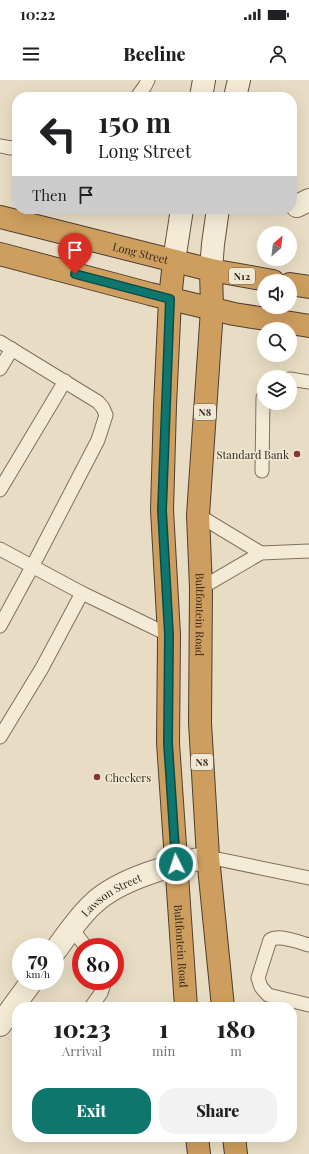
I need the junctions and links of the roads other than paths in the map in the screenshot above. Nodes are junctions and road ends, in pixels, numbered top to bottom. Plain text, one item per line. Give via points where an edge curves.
1 (148, 80) edge
2 (204, 80) edge
3 (239, 80) edge
4 (141, 92) edge
5 (202, 92) edge
6 (237, 92) edge
7 (0, 146) edge
8 (12, 148) edge
9 (181, 214) edge
10 (217, 214) edge
11 (0, 217) edge
12 (0, 254) edge
13 (174, 261) junction
14 (211, 270) junction
15 (257, 278) edge
16 (297, 285) edge
17 (309, 287) edge
18 (170, 299) junction
19 (212, 309) junction
20 (309, 326) edge
21 (0, 342) edge
22 (12, 349) junction
23 (0, 369) edge
24 (297, 380) edge
25 (65, 381) junction
26 (309, 382) edge
27 (263, 410) edge
28 (262, 472) dead end
29 (0, 490) edge
30 (198, 516) junction
31 (0, 549) edge
32 (309, 551) edge
33 (261, 553) junction
34 (32, 567) junction
35 (200, 588) junction
36 (82, 594) junction
37 (0, 626) edge
38 (169, 635) junction
39 (0, 737) edge
40 (208, 857) junction
41 (176, 864) junction
42 (309, 878) edge
43 (72, 929) junction
44 (79, 938) edge
45 (64, 939) edge
46 (309, 945) edge
47 (25, 990) edge
48 (102, 990) edge
49 (17, 1002) edge
50 (95, 1002) edge
51 (186, 1002) edge
52 (222, 1002) edge
53 (297, 1002) edge
54 (297, 1002) edge
55 (309, 1005) edge
56 (12, 1008) edge
57 (0, 1025) edge
58 (198, 1142) edge
59 (235, 1142) edge
60 (199, 1154) edge
61 (236, 1154) edge

1 - 4 lane
2 - 5 street
3 - 6 street
7 - 8 lane
9 - 13 street
10 - 14 street
11 - 13 highway, Long Street
12 - 18 highway
13 - 14 highway, Long Street
13 - 18 highway, Bultfontein Road
14 - 15 highway, N12
14 - 19 highway, Bultfontein Road / N8
16 - 17 highway
18 - 19 highway
18 - 38 highway, Bultfontein Road via 162,510
19 - 20 highway
19 - 30 highway, Bultfontein Road / N8
21 - 22 lane
22 - 23 lane
22 - 25 lane
24 - 26 lane
25 - 29 lane
25 - 34 lane via 98,402 106,415 98,440
27 - 28 lane
30 - 33 lane
30 - 35 highway, Bultfontein Road / N8
31 - 34 lane
32 - 33 lane
33 - 35 lane
34 - 36 lane
34 - 37 lane
35 - 40 highway, Bultfontein Road / N8 via 200,723
36 - 38 lane
36 - 39 lane via 42,668
38 - 41 highway, Bultfontein Road via 168,743
40 - 41 street, Lawson Street
40 - 42 lane
40 - 52 highway, Bultfontein Road / N8
41 - 43 street, Lawson Street via 108,892 94,903
41 - 51 highway, Bultfontein Road
43 - 44 lane
43 - 45 street, Lawson Street
46 - 54 lane via 273,938 270,940 258,978 268,995
47 - 49 street
48 - 50 lane
53 - 55 lane
56 - 57 street
58 - 60 highway
59 - 61 highway

